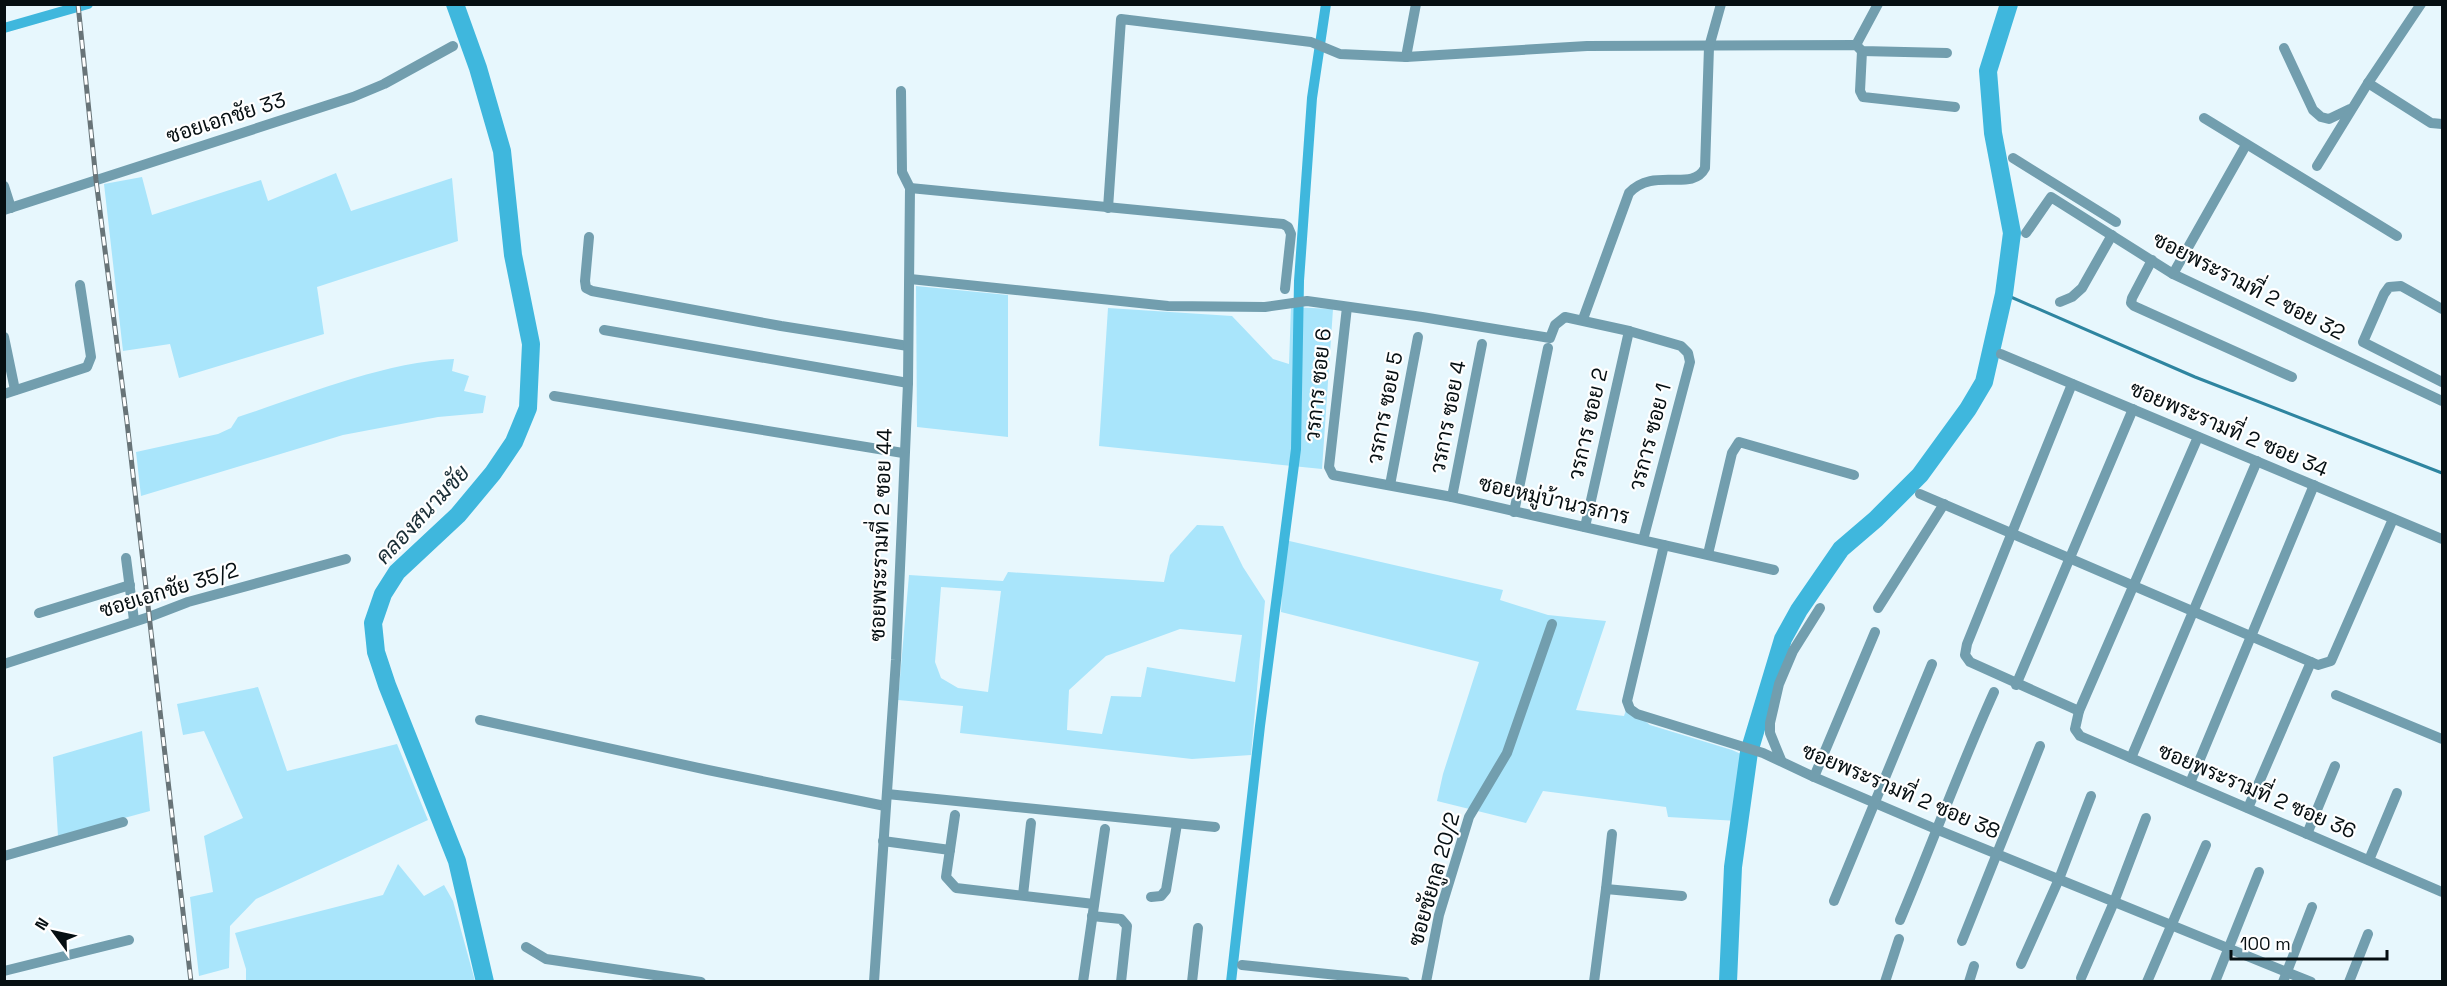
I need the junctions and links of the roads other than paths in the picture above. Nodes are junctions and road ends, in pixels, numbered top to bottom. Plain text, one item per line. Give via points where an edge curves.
1 (1416, 4) edge
2 (1721, 4) edge
3 (1878, 4) edge
4 (2421, 4) edge
5 (453, 46) dead end
6 (1709, 47) junction
7 (1859, 48) junction
8 (2284, 48) dead end
9 (1947, 53) dead end
10 (1406, 57) junction
11 (2368, 83) junction
12 (901, 92) dead end
13 (1955, 107) dead end
14 (2352, 108) junction
15 (2204, 118) dead end
16 (2442, 124) edge
17 (2246, 145) junction
18 (2013, 158) dead end
19 (2316, 166) dead end
20 (4, 186) edge
21 (910, 188) junction
22 (2071, 195) junction
23 (2063, 205) junction
24 (1108, 208) junction
25 (8, 209) edge
26 (2116, 222) dead end
27 (2026, 233) dead end
28 (2112, 235) junction
29 (2397, 236) dead end
30 (589, 237) dead end
31 (2152, 260) junction
32 (2173, 274) junction
33 (910, 279) junction
34 (80, 285) dead end
35 (1285, 289) dead end
36 (2060, 302) dead end
37 (1347, 306) junction
38 (2442, 309) edge
39 (1583, 319) junction
40 (604, 330) dead end
41 (1629, 331) junction
42 (4, 337) edge
43 (1418, 337) dead end
44 (1549, 343) junction
45 (1482, 345) dead end
46 (908, 346) junction
47 (2001, 354) dead end
48 (2292, 377) dead end
49 (2442, 382) edge
50 (908, 383) junction
51 (2072, 384) junction
52 (10, 392) edge
53 (554, 396) dead end
54 (2442, 401) edge
55 (2133, 409) junction
56 (2198, 437) junction
57 (903, 453) junction
58 (2257, 461) junction
59 (1329, 467) joint
60 (1854, 475) dead end
61 (1390, 485) junction
62 (2314, 486) junction
63 (1920, 494) dead end
64 (1452, 497) junction
65 (1944, 504) junction
66 (1515, 512) junction
67 (2393, 519) junction
68 (1585, 527) junction
69 (2012, 535) junction
70 (1643, 540) junction
71 (2442, 540) edge
72 (1664, 545) junction
73 (1708, 554) junction
74 (126, 558) dead end
75 (2070, 558) junction
76 (346, 559) dead end
77 (1774, 570) dead end
78 (130, 585) junction
79 (2132, 585) junction
80 (1878, 608) dead end
81 (1820, 609) dead end
82 (2193, 610) junction
83 (39, 613) dead end
84 (134, 620) junction
85 (1552, 624) dead end
86 (1875, 632) dead end
87 (2250, 636) junction
88 (2311, 662) junction
89 (4, 664) edge
90 (1932, 664) dead end
91 (2016, 685) junction
92 (1994, 692) dead end
93 (2336, 695) dead end
94 (2079, 711) junction
95 (480, 720) dead end
96 (2442, 739) edge
97 (2040, 746) dead end
98 (2131, 758) junction
99 (1781, 760) junction
100 (2335, 766) dead end
101 (1814, 777) junction
102 (2190, 783) junction
103 (2397, 793) dead end
104 (2091, 796) dead end
105 (886, 800) junction
106 (1875, 803) junction
107 (2248, 808) junction
108 (955, 814) dead end
109 (2146, 818) dead end
110 (123, 822) dead end
111 (1031, 823) dead end
112 (1177, 824) junction
113 (1215, 827) dead end
114 (1105, 829) dead end
115 (1938, 830) junction
116 (1612, 834) dead end
117 (2307, 834) junction
118 (883, 841) junction
119 (2206, 845) dead end
120 (950, 850) junction
121 (1998, 854) junction
122 (4, 856) edge
123 (2369, 860) junction
124 (2259, 872) dead end
125 (2059, 879) junction
126 (1606, 889) junction
127 (2442, 892) edge
128 (1023, 896) junction
129 (1682, 896) dead end
130 (1151, 897) dead end
131 (1834, 901) dead end
132 (2114, 902) junction
133 (1094, 904) junction
134 (2312, 907) dead end
135 (1092, 916) junction
136 (1900, 920) dead end
137 (2172, 925) junction
138 (1198, 928) dead end
139 (2368, 933) dead end
140 (1899, 939) dead end
141 (129, 940) dead end
142 (1962, 941) dead end
143 (526, 947) dead end
144 (2228, 948) junction
145 (2021, 964) dead end
146 (1242, 965) dead end
147 (1974, 966) dead end
148 (4, 971) edge
149 (2285, 976) edge
150 (2081, 978) dead end
151 (701, 981) edge
152 (874, 981) edge
153 (1083, 981) edge
154 (1121, 981) edge
155 (1192, 981) edge
156 (1405, 981) edge
157 (1426, 981) edge
158 (1594, 981) edge
159 (1885, 981) edge
160 (1969, 981) edge
161 (2147, 981) edge
162 (2215, 981) edge
163 (2311, 981) edge
164 (2349, 981) edge

1 - 10 street
2 - 6 street
3 - 7 street
4 - 11 street
5 - 25 street, ซอยเอกชัย 33 via 353,97
6 - 7 street
6 - 10 street via 1577,46
6 - 39 street via 1705,168 1695,179 1657,178 1636,185 1629,193
7 - 9 street
7 - 13 street via 1863,97
8 - 14 street via 2313,110 2329,119
10 - 24 street via 1340,54 1311,42 1121,19
11 - 14 street
11 - 16 street via 2431,123
12 - 21 street, ซอยพระรามที่ 2 ซอย 44 via 902,172
14 - 19 street
15 - 17 street
17 - 29 street
17 - 32 street
18 - 22 street
20 - 25 street
21 - 24 street
21 - 33 street, ซอยพระรามที่ 2 ซอย 44
22 - 23 street
22 - 26 street
23 - 27 street via 2051,197
23 - 28 street, ซอยพระรามที่ 2 ซอย 32
24 - 35 street via 1283,224 1291,234
28 - 31 street, ซอยพระรามที่ 2 ซอย 32
28 - 36 street via 2082,288
30 - 46 street via 585,281 586,288 592,291
31 - 32 street, ซอยพระรามที่ 2 ซอย 32
31 - 48 street via 2132,298 2134,306
32 - 54 street, ซอยพระรามที่ 2 ซอย 32
33 - 37 street via 1168,306 1265,306 1307,301
33 - 46 street, ซอยพระรามที่ 2 ซอย 44
34 - 52 street via 91,357 87,367
37 - 44 street
37 - 59 street, วรการ ซอย 6
38 - 49 street via 2394,285 2384,294 2363,342
39 - 41 street
39 - 44 street via 1564,317 1555,325
40 - 50 street
41 - 68 street, วรการ ซอย 2
41 - 70 street, วรการ ซอย 1 via 1681,346 1690,362
42 - 52 street
43 - 61 street, วรการ ซอย 5
44 - 66 street
45 - 64 street, วรการ ซอย 4
46 - 50 street, ซอยพระรามที่ 2 ซอย 44
47 - 51 street, ซอยพระรามที่ 2 ซอย 34
50 - 57 street, ซอยพระรามที่ 2 ซอย 44
51 - 55 street, ซอยพระรามที่ 2 ซอย 34
51 - 69 street
53 - 57 street
55 - 56 street, ซอยพระรามที่ 2 ซอย 34
55 - 75 street
56 - 58 street, ซอยพระรามที่ 2 ซอย 34
56 - 79 street
57 - 105 street, ซอยพระรามที่ 2 ซอย 44 via 896,660
58 - 62 street, ซอยพระรามที่ 2 ซอย 34
58 - 82 street
59 - 61 street, ซอยหมู่บ้านวรการ via 1342,478
60 - 73 street via 1739,442 1732,453
61 - 64 street, ซอยหมู่บ้านวรการ
62 - 67 street, ซอยพระรามที่ 2 ซอย 34
62 - 87 street
63 - 65 street
64 - 66 street, ซอยหมู่บ้านวรการ
65 - 69 street
65 - 80 street
66 - 68 street, ซอยหมู่บ้านวรการ
67 - 71 street, ซอยพระรามที่ 2 ซอย 34
67 - 88 street via 2331,661 2318,665
68 - 70 street, ซอยหมู่บ้านวรการ
69 - 75 street
69 - 91 street via 1965,655 1970,662
70 - 72 street, ซอยหมู่บ้านวรการ
72 - 73 street, ซอยหมู่บ้านวรการ
72 - 99 street, ซอยพระรามที่ 2 ซอย 38 via 1627,701 1630,709 1676,728
73 - 77 street, ซอยหมู่บ้านวรการ
74 - 78 street
75 - 79 street
75 - 91 street
76 - 84 street, ซอยเอกชัย 35/2
78 - 83 street
78 - 84 street
79 - 82 street
79 - 94 street
81 - 99 street via 1793,651 1779,684 1770,733
82 - 87 street
82 - 98 street
84 - 89 street, ซอยเอกชัย 35/2
85 - 157 street, ซอยชัยกูล 20/2 via 1507,753 1469,818 1439,915
86 - 101 street
87 - 88 street
87 - 102 street
88 - 107 street
90 - 106 street
91 - 94 street
92 - 115 street
93 - 96 street
94 - 98 street, ซอยพระรามที่ 2 ซอย 36 via 2075,729 2080,736
95 - 105 street via 708,770
97 - 121 street
98 - 102 street, ซอยพระรามที่ 2 ซอย 36
99 - 101 street, ซอยพระรามที่ 2 ซอย 38
100 - 117 street
101 - 106 street, ซอยพระรามที่ 2 ซอย 38
102 - 107 street, ซอยพระรามที่ 2 ซอย 36
103 - 123 street
104 - 125 street
105 - 112 street
105 - 118 street, ซอยพระรามที่ 2 ซอย 44
106 - 115 street, ซอยพระรามที่ 2 ซอย 38
106 - 131 street
107 - 117 street, ซอยพระรามที่ 2 ซอย 36
108 - 120 street
109 - 132 street
110 - 122 street
111 - 128 street
112 - 113 street
112 - 130 street via 1166,890 1161,896
114 - 133 street
115 - 121 street, ซอยพระรามที่ 2 ซอย 38
115 - 136 street
116 - 126 street
117 - 123 street, ซอยพระรามที่ 2 ซอย 36
118 - 120 street
118 - 152 street, ซอยพระรามที่ 2 ซอย 44
119 - 137 street
120 - 128 street via 946,877 956,888
121 - 125 street, ซอยพระรามที่ 2 ซอย 38
121 - 142 street
123 - 127 street, ซอยพระรามที่ 2 ซอย 36
124 - 144 street
125 - 132 street, ซอยพระรามที่ 2 ซอย 38
125 - 145 street
126 - 129 street
126 - 158 street
128 - 133 street
132 - 137 street, ซอยพระรามที่ 2 ซอย 38
132 - 150 street
133 - 135 street
134 - 149 street
135 - 153 street
135 - 154 street via 1120,919 1127,926
137 - 144 street, ซอยพระรามที่ 2 ซอย 38
137 - 161 street
138 - 155 street
139 - 164 street
140 - 159 street
141 - 148 street
143 - 151 street via 546,959
144 - 149 street, ซอยพระรามที่ 2 ซอย 38
144 - 162 street
146 - 156 street
147 - 160 street
149 - 163 street, ซอยพระรามที่ 2 ซอย 38

